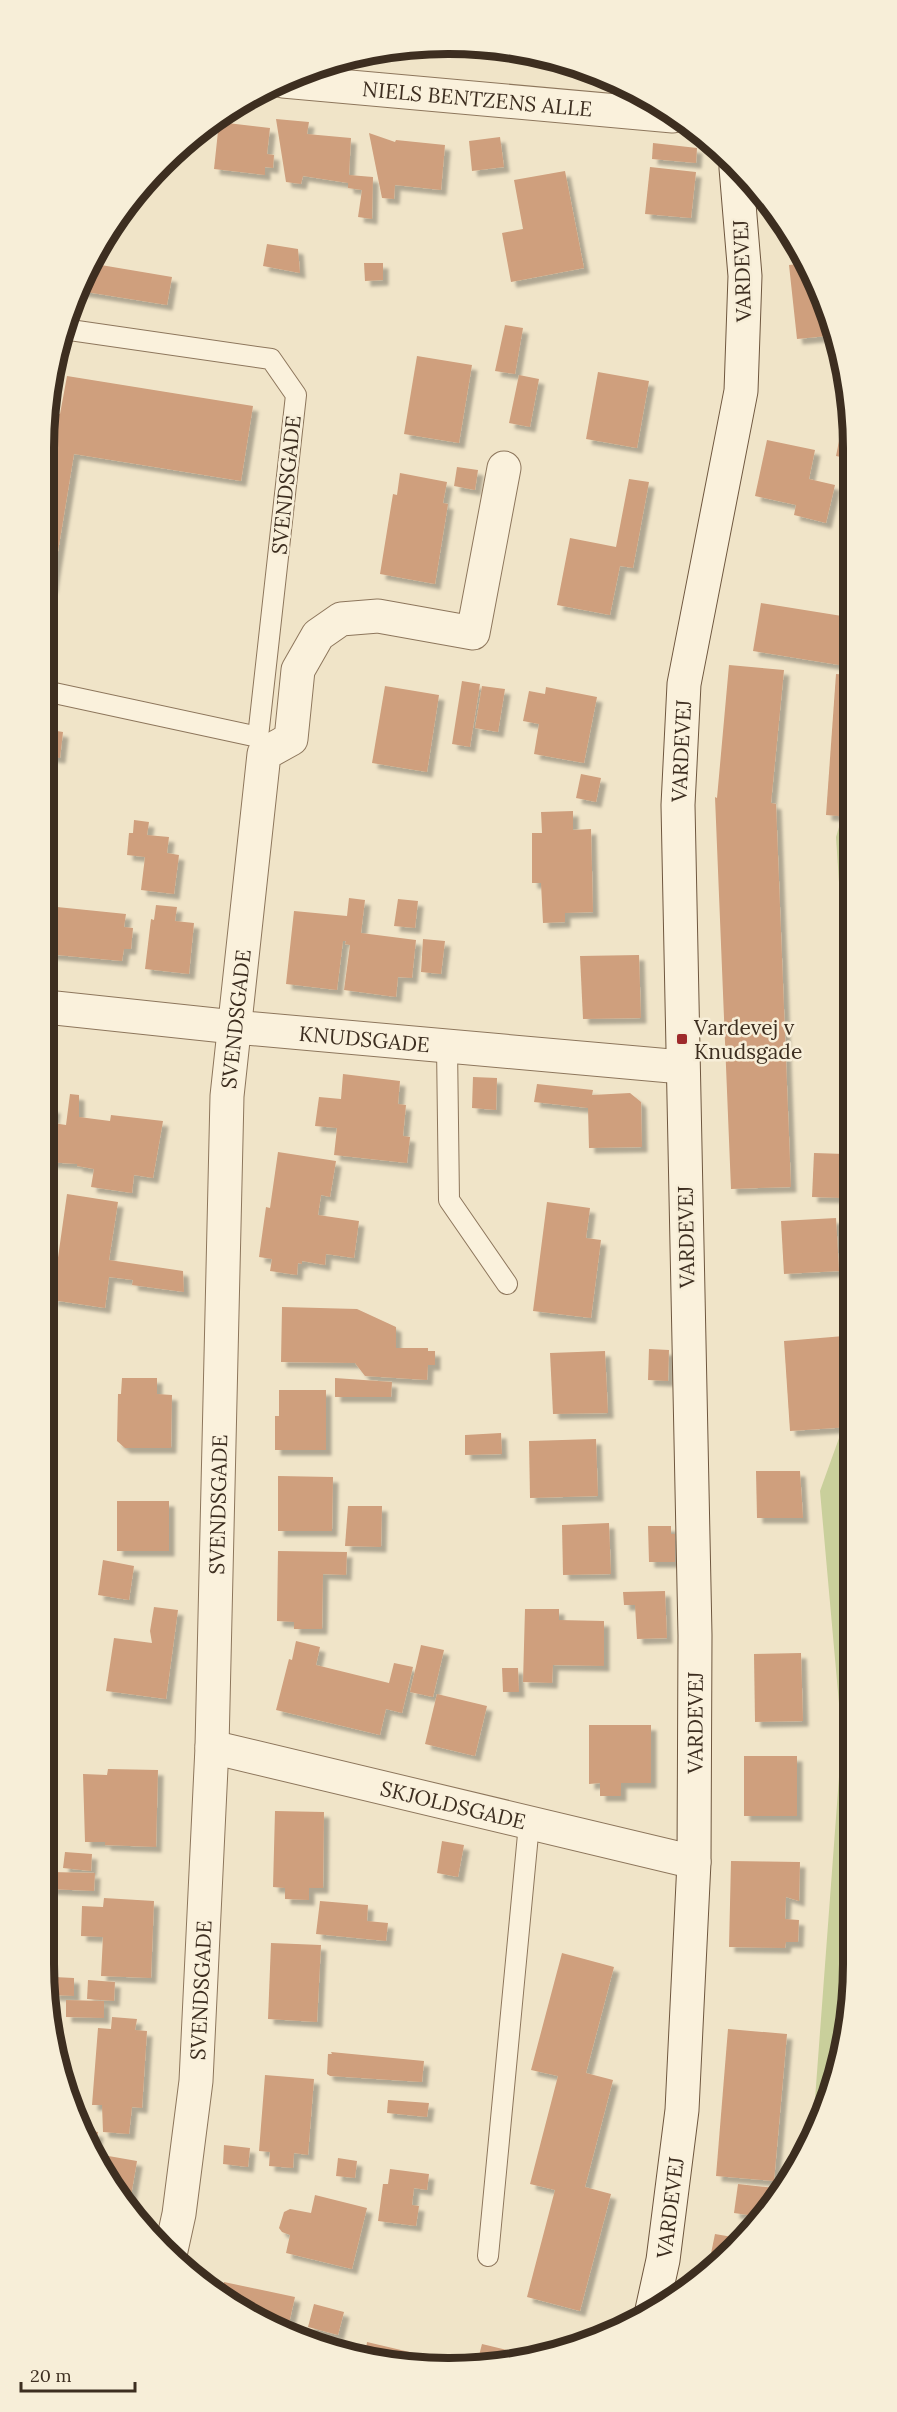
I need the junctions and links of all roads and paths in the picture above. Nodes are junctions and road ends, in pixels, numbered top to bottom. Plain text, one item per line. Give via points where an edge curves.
1 (302, 83) edge
2 (659, 115) edge
3 (737, 180) edge
4 (72, 330) edge
5 (504, 468) dead end
6 (54, 693) edge
7 (261, 746) junction
8 (54, 1008) edge
9 (234, 1027) junction
10 (447, 1046) junction
11 (682, 1067) junction
12 (507, 1284) dead end
13 (212, 1747) junction
14 (529, 1824) junction
15 (694, 1862) junction
16 (172, 2244) edge
17 (488, 2256) dead end
18 (654, 2300) edge

1 - 2 street, NIELS BENTZENS ALLE
3 - 11 street, VARDEVEJ via 745,276 741,391 684,684 678,805
4 - 7 lane, SVENDSGADE via 270,360 296,395
5 - 7 street via 473,633 378,616 341,619 318,635 298,670 291,740
6 - 7 lane
7 - 9 street, SVENDSGADE
8 - 9 street, KNUDSGADE
9 - 10 street, KNUDSGADE
9 - 13 street, SVENDSGADE via 227,1096
10 - 11 street, KNUDSGADE
10 - 12 lane via 449,1200
11 - 15 street, VARDEVEJ via 695,1635
13 - 14 street, SKJOLDSGADE
13 - 16 street, SVENDSGADE via 196,2081
14 - 15 street, SKJOLDSGADE
14 - 17 lane
15 - 18 street, VARDEVEJ via 682,2110

